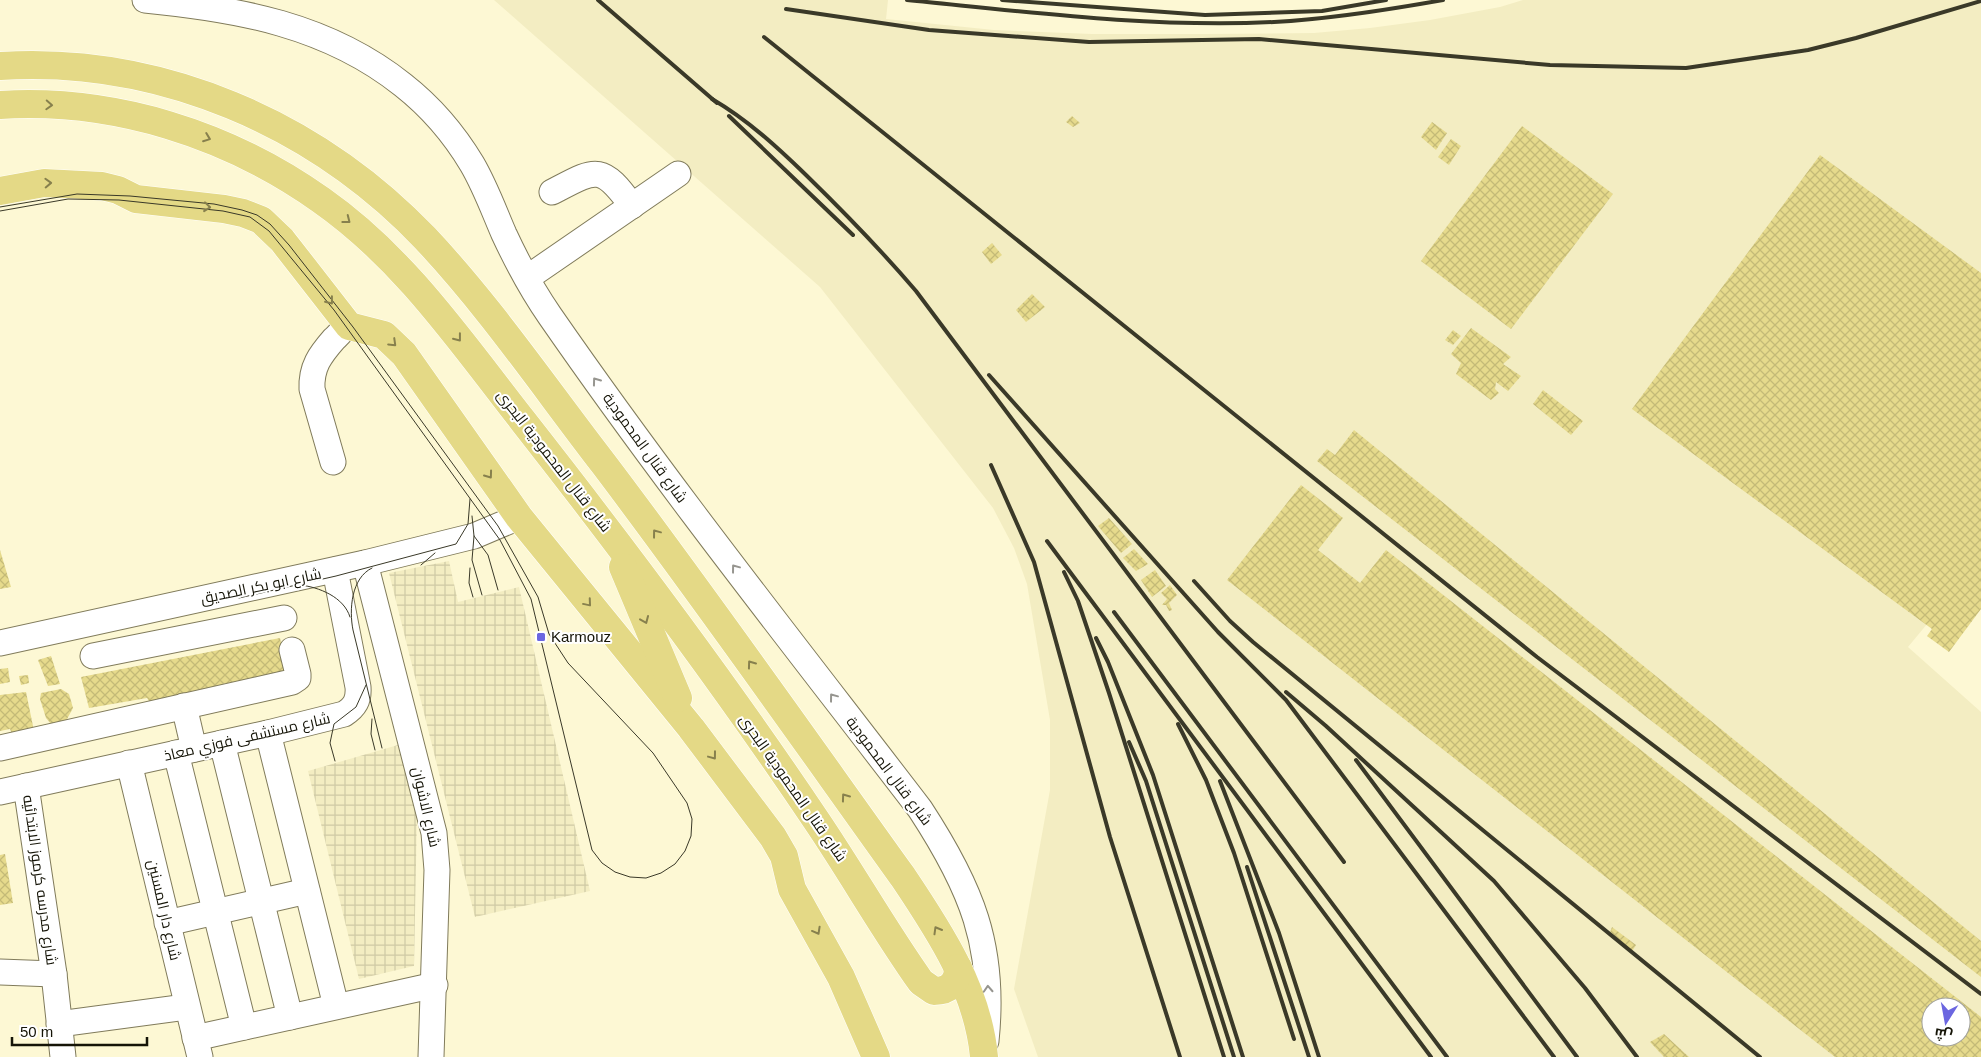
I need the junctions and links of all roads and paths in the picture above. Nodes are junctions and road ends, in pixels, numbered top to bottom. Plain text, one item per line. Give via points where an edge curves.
1 (145, 0) edge
2 (228, 5) edge
3 (0, 66) edge
4 (0, 105) edge
5 (678, 174) dead end
6 (0, 191) edge
7 (552, 192) dead end
8 (632, 206) junction
9 (527, 278) junction
10 (349, 326) junction
11 (333, 462) dead end
12 (519, 517) junction
13 (606, 527) junction
14 (365, 563) junction
15 (335, 570) junction
16 (240, 590) junction
17 (284, 618) dead end
18 (247, 625) junction
19 (0, 643) edge
20 (292, 650) dead end
21 (93, 656) dead end
22 (395, 678) junction
23 (358, 687) junction
24 (184, 706) junction
25 (691, 728) junction
26 (268, 733) junction
27 (222, 743) junction
28 (0, 748) edge
29 (185, 751) junction
30 (129, 763) junction
31 (26, 786) junction
32 (0, 792) edge
33 (308, 891) junction
34 (262, 902) junction
35 (216, 912) junction
36 (167, 923) junction
37 (958, 968) junction
38 (0, 972) edge
39 (54, 974) junction
40 (435, 985) junction
41 (336, 1006) junction
42 (186, 1008) junction
43 (290, 1017) junction
44 (59, 1024) junction
45 (244, 1027) junction
46 (197, 1048) edge
47 (984, 1056) edge
48 (63, 1057) edge
49 (431, 1057) edge
50 (876, 1057) edge

1 - 2 street, شارع قنال المحمودية
2 - 9 street, شارع قنال المحمودية via 328,39 378,68 422,101 453,136 473,167
37 -> 3 main road via 903,877 659,536 452,268 395,208 363,181 301,138 218,99 170,84 97,69
4 -> 13 main road, شارع قنال المحمودية البحرى via 108,110 173,126 236,150 317,197 351,222 401,269
5 - 8 street
6 -> 10 main road via 44,182 73,183 118,190 136,199 224,208 252,216 282,240
7 - 8 street via 587,174 602,175 614,181
8 - 9 street
47 -> 9 street, شارع قنال المحمودية via 988,997 982,938 952,859 920,809 660,470 547,313
10 - 11 street via 321,354 312,370 312,389
10 -> 12 main road via 384,335 404,354
12 - 14 street, شارع ابو بكر الصديق via 474,536
12 -> 25 main road
13 -> 25 main road
13 - 37 main road, شارع قنال المحمودية البحرى via 804,802 921,982 934,991 949,988 955,983
14 - 15 street, شارع ابو بكر الصديق
14 - 22 street, شارع الاشوان
15 - 16 street, شارع ابو بكر الصديق
15 - 23 street
16 - 18 street
16 - 19 street, شارع ابو بكر الصديق
17 - 18 street
18 - 21 street
20 - 24 street via 298,674 295,680
22 - 23 street
22 - 40 street, شارع الاشوان via 434,833 438,870
23 - 26 street, شارع مستشفى فوزي معاذ via 356,703 344,714
24 - 28 street
24 - 29 street
25 -> 50 main road via 779,846 792,889 841,977
26 - 27 street, شارع مستشفى فوزي معاذ
26 - 33 street
27 - 29 street, شارع مستشفى فوزي معاذ
27 - 34 street
29 - 30 street, شارع مستشفى فوزي معاذ
29 - 35 street
30 - 31 street, شارع مستشفى فوزي معاذ
30 - 36 street, شارع دار المسنين
31 - 32 street, شارع مستشفى فوزي معاذ
31 - 39 street, شارع مدرسه كرموز الابتدائيه
33 - 34 street
33 - 41 street
34 - 35 street
34 - 43 street
35 - 36 street
35 - 45 street
36 - 42 street, شارع دار المسنين
37 - 47 main road via 974,1006
38 - 39 street, شارع مدرسه كرموز الابتدائيه
39 - 44 street, شارع مدرسه كرموز الابتدائيه
40 - 41 street
40 - 49 street, شارع الاشوان
41 - 43 street
42 - 44 street
42 - 46 street, شارع دار المسنين
43 - 45 street
44 - 48 street, شارع مدرسه كرموز الابتدائيه
45 - 46 street

